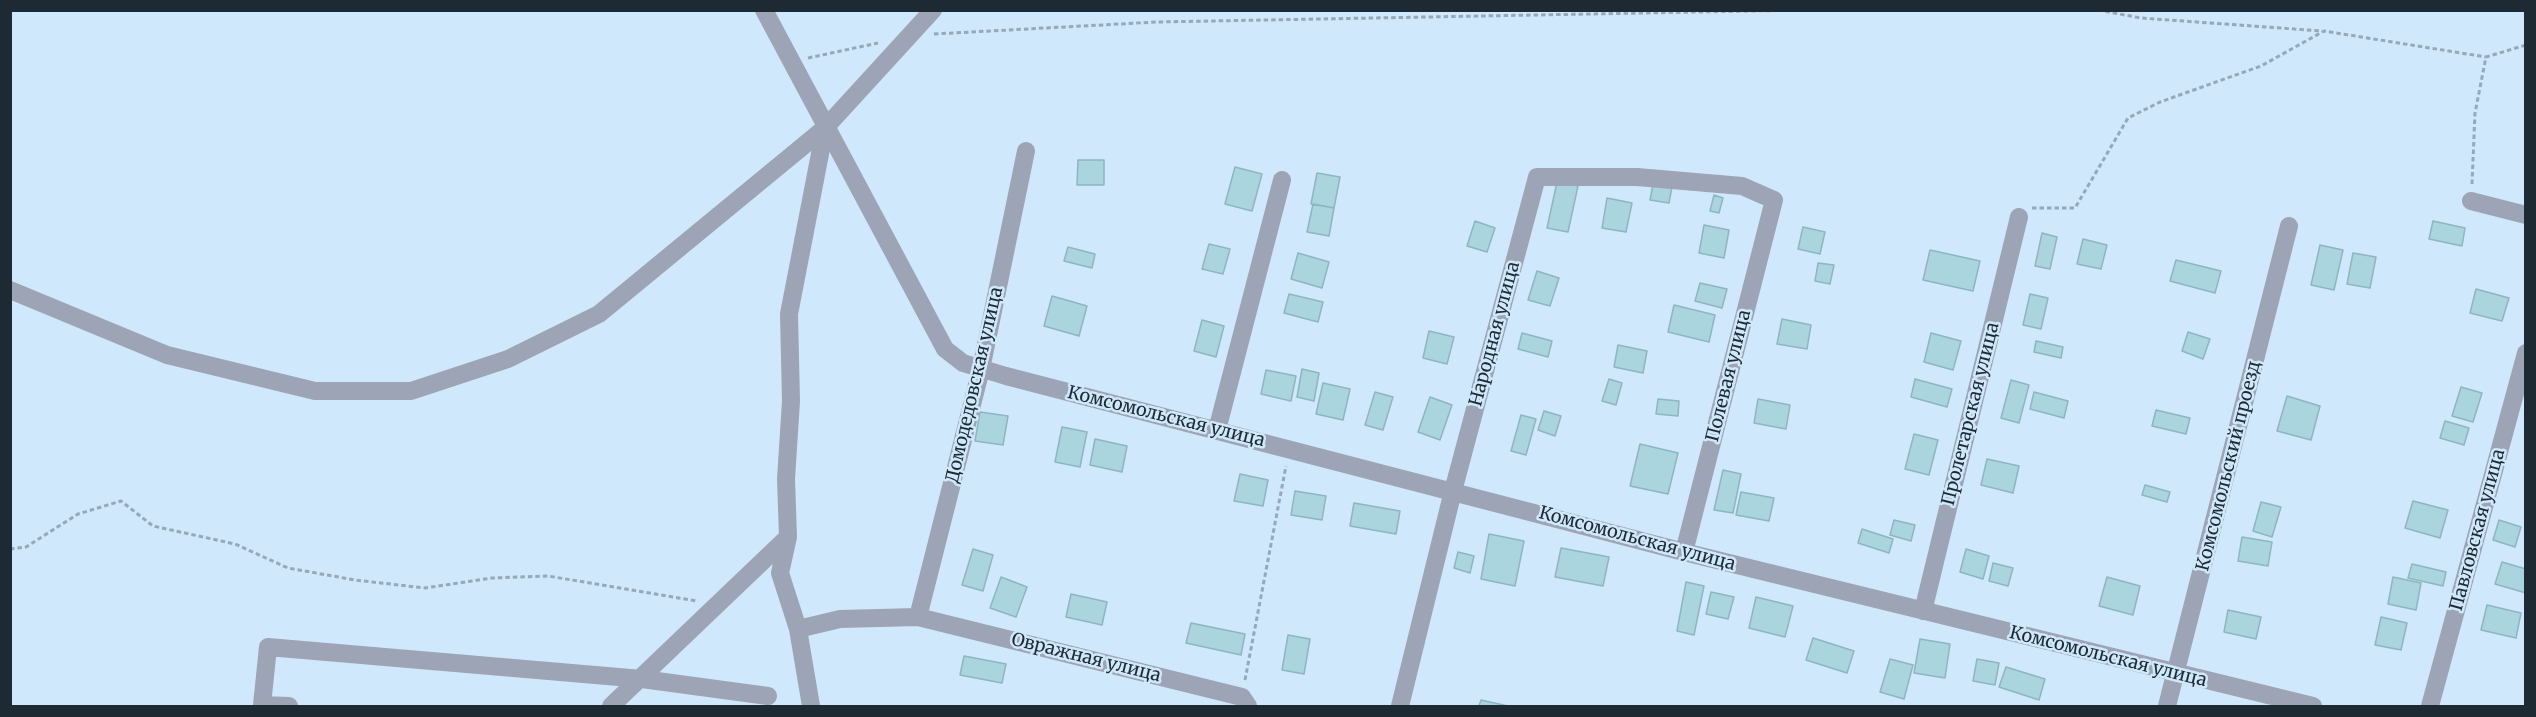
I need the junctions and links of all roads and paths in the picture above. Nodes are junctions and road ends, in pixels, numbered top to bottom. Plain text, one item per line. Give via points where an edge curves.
1 (764, 10) edge
2 (933, 10) edge
3 (1805, 10) edge
4 (2098, 10) edge
5 (2324, 31) junction
6 (912, 35) junction
7 (879, 42) dead end
8 (2526, 45) edge
9 (2486, 57) junction
10 (791, 62) junction
11 (825, 128) junction
12 (1026, 151) dead end
13 (1537, 177) joint
14 (1282, 180) dead end
15 (2471, 201) joint
16 (2526, 215) edge
17 (2019, 217) joint
18 (2289, 226) dead end
19 (10, 290) edge
20 (2526, 353) edge
21 (981, 369) junction
22 (1217, 430) junction
23 (1289, 449) junction
24 (1453, 491) junction
25 (788, 537) junction
26 (10, 549) edge
27 (1684, 552) junction
28 (718, 604) junction
29 (1923, 611) junction
30 (918, 617) junction
31 (798, 629) junction
32 (2177, 674) junction
33 (642, 679) junction
34 (768, 696) dead end
35 (1245, 702) edge
36 (289, 706) edge
37 (611, 706) edge
38 (811, 706) edge
39 (1400, 706) edge
40 (2167, 706) edge
41 (2313, 706) edge
42 (2430, 706) edge

1 - 10 street
2 - 6 street
3 - 6 path via 1157,22
4 - 5 path via 2140,18
5 - 9 path
5 - 17 path via 2261,66 2160,102 2128,118 2075,208 2025,207
6 - 11 street
7 - 10 path
8 - 9 path
9 - 15 path via 2475,113
10 - 11 street
11 - 19 street via 599,314 508,359 411,391 315,391 166,355
11 - 21 street, Комсомольская улица via 945,349 963,363
11 - 25 street via 789,314
12 - 21 street, Домодедовская улица
13 - 24 street, Народная улица
13 - 27 street, Полевая улица via 1637,177 1742,186 1774,200
14 - 22 street
15 - 16 street
17 - 29 street, Пролетарская улица
18 - 32 street, Комсомольский проезд
20 - 42 street, Павловская улица
21 - 22 street, Комсомольская улица
21 - 30 street, Домодедовская улица
22 - 23 street, Комсомольская улица
23 - 24 street, Комсомольская улица
23 - 35 path
24 - 27 street, Комсомольская улица
24 - 39 street, Народная улица
25 - 28 street
25 - 31 street via 780,573
26 - 28 path via 26,547 78,514 121,501 153,526 235,544 288,568 355,580 425,588 492,578 548,576
27 - 29 street, Комсомольская улица
28 - 33 street
29 - 32 street, Комсомольская улица
30 - 31 street, Овражная улица via 840,619
30 - 35 street, Овражная улица
31 - 38 street
32 - 40 street, Комсомольский проезд
32 - 41 street, Комсомольская улица
33 - 34 street
33 - 36 street via 268,647 262,705
33 - 37 street

